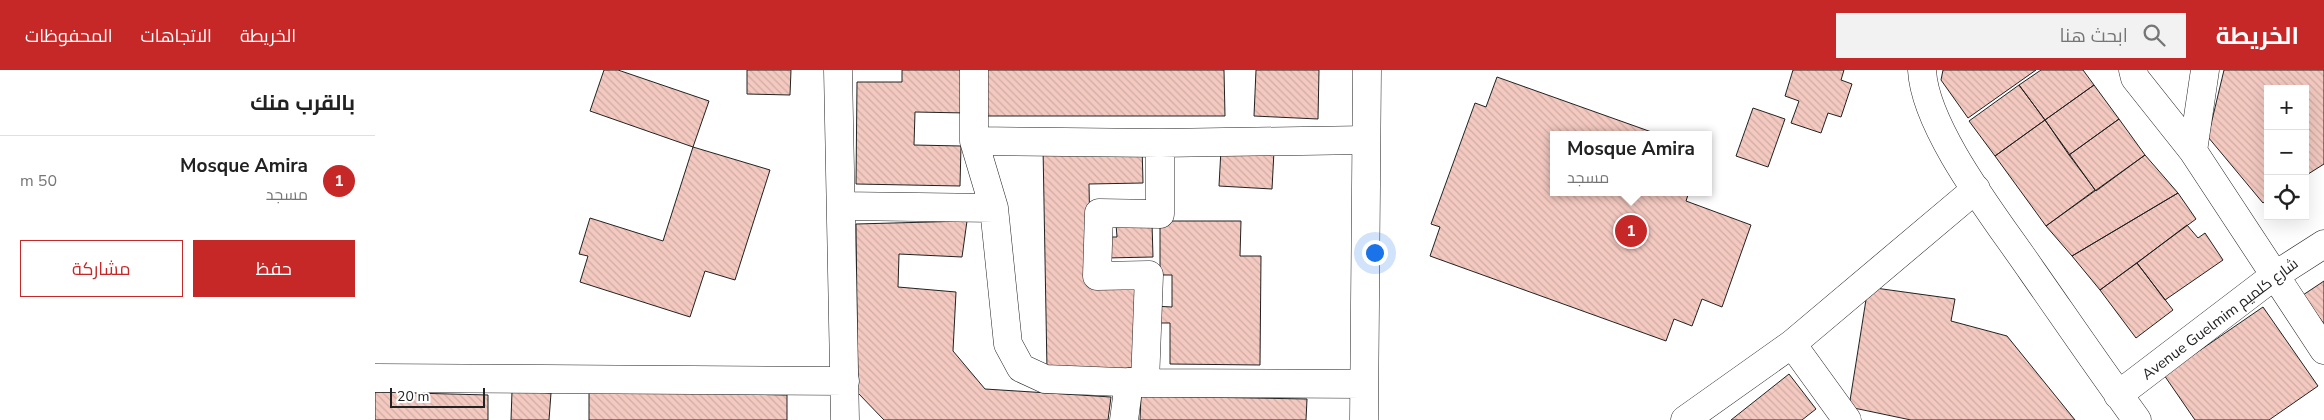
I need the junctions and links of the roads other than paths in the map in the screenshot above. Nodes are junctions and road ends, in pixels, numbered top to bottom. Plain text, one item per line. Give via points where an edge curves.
1 (838, 70) edge
2 (974, 70) edge
3 (1367, 70) edge
4 (1922, 70) edge
5 (2133, 70) edge
6 (2205, 70) edge
7 (1366, 140) junction
8 (974, 141) junction
9 (1160, 143) junction
10 (2193, 151) junction
11 (1976, 189) junction
12 (841, 206) junction
13 (994, 208) junction
14 (2324, 244) edge
15 (2274, 276) junction
16 (1792, 344) junction
17 (2324, 350) edge
18 (375, 378) edge
19 (845, 381) junction
20 (1137, 382) junction
21 (1363, 384) junction
22 (2118, 395) junction
23 (845, 420) edge
24 (1124, 420) edge
25 (1364, 420) edge
26 (1685, 420) edge
27 (1847, 420) edge
28 (2137, 420) edge

1 - 12 street
2 - 8 street
3 - 7 street
4 - 11 street via 1923,84 1938,126
5 - 10 street via 2135,78
6 - 10 street
7 - 9 street
7 - 21 street
8 - 9 street
8 - 13 street
9 - 20 street via 1160,214 1099,213 1097,276 1149,275
10 - 15 street
11 - 16 street
11 - 22 street
12 - 13 street
12 - 19 street
13 - 20 street via 1008,344 1021,368 1045,379
14 - 15 street, Avenue Guelmim شارع كلميم
15 - 17 street
15 - 22 street, Avenue Guelmim شارع كلميم
16 - 26 street
16 - 27 street
18 - 19 street
19 - 23 street
20 - 21 street
20 - 24 street
21 - 25 street
22 - 28 street

